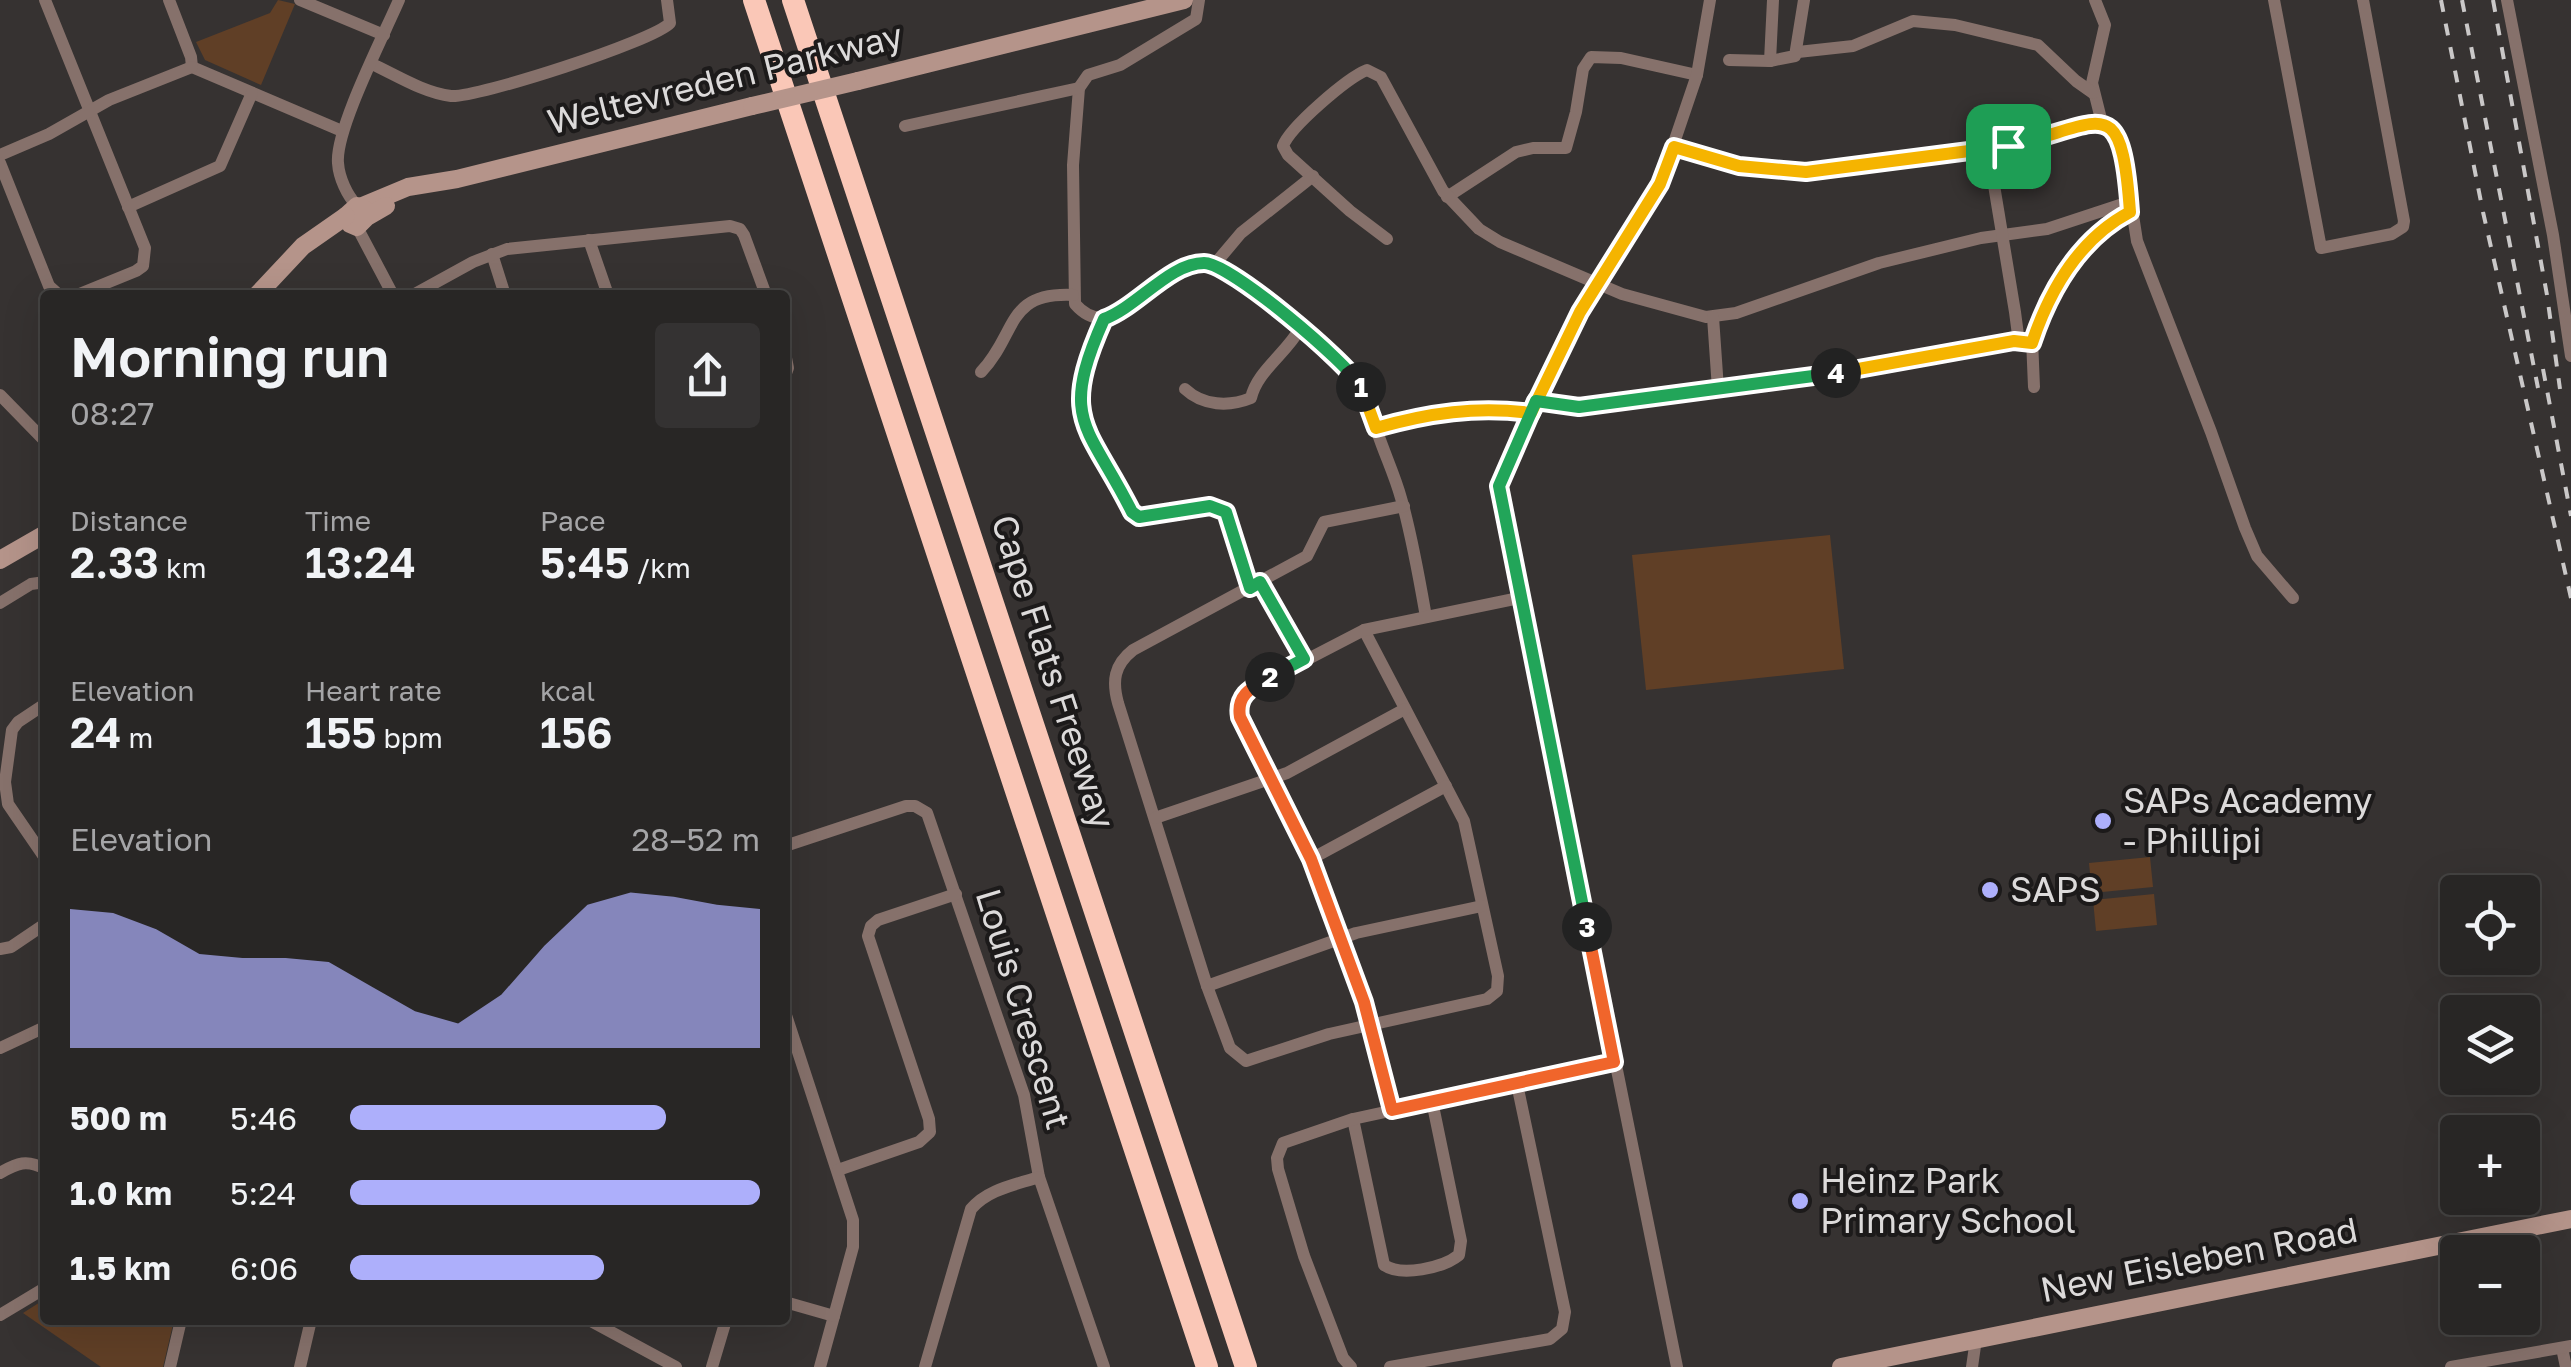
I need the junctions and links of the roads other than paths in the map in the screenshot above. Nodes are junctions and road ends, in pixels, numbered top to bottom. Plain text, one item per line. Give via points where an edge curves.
1 (46, 0) edge
2 (169, 0) edge
3 (300, 0) edge
4 (399, 0) edge
5 (667, 0) edge
6 (754, 0) edge
7 (793, 0) edge
8 (1184, 0) edge
9 (1199, 0) edge
10 (1710, 0) edge
11 (1773, 0) edge
12 (1804, 0) edge
13 (2095, 0) edge
14 (2274, 0) edge
15 (2362, 0) edge
16 (2507, 0) edge
17 (384, 35) junction
18 (1798, 52) junction
19 (1729, 60) dead end
20 (1770, 62) junction
21 (372, 64) junction
22 (192, 67) junction
23 (1698, 74) junction
24 (1079, 88) junction
25 (252, 93) junction
26 (2093, 93) junction
27 (89, 112) junction
28 (2102, 123) junction
29 (905, 126) dead end
30 (342, 130) junction
31 (1674, 147) junction
32 (1988, 149) junction
33 (0, 155) edge
34 (0, 163) edge
35 (1313, 176) junction
36 (1447, 197) junction
37 (128, 207) junction
38 (2130, 207) junction
39 (357, 217) junction
40 (2003, 234) junction
41 (1387, 238) dead end
42 (589, 240) junction
43 (492, 254) junction
44 (1214, 265) junction
45 (1598, 285) junction
46 (54, 290) edge
47 (88, 290) edge
48 (261, 290) edge
49 (391, 290) edge
50 (423, 290) edge
51 (503, 290) edge
52 (606, 290) edge
53 (764, 290) edge
54 (1073, 295) junction
55 (1713, 318) junction
56 (1104, 319) junction
57 (1301, 328) junction
58 (2014, 341) junction
59 (2032, 343) junction
60 (2571, 356) edge
61 (980, 372) dead end
62 (2034, 387) dead end
63 (1185, 389) dead end
64 (1718, 389) junction
65 (0, 395) edge
66 (1534, 407) junction
67 (1376, 428) junction
68 (40, 435) edge
69 (1404, 510) junction
70 (40, 526) edge
71 (40, 537) edge
72 (5, 557) edge
73 (40, 583) edge
74 (1256, 585) junction
75 (1519, 598) junction
76 (2293, 598) dead end
77 (0, 603) edge
78 (1426, 617) junction
79 (1364, 630) junction
80 (1304, 659) junction
81 (40, 707) edge
82 (1404, 709) junction
83 (6, 727) edge
84 (1272, 780) junction
85 (3, 781) edge
86 (1446, 786) junction
87 (1155, 818) junction
88 (790, 844) edge
89 (40, 851) edge
90 (1311, 859) junction
91 (956, 894) junction
92 (1482, 906) junction
93 (40, 927) edge
94 (1340, 938) junction
95 (0, 949) edge
96 (1207, 986) junction
97 (1372, 1024) junction
98 (40, 1028) edge
99 (0, 1048) edge
100 (792, 1053) edge
101 (1614, 1062) junction
102 (1518, 1084) junction
103 (1432, 1101) junction
104 (1392, 1110) junction
105 (1353, 1119) junction
106 (40, 1167) edge
107 (838, 1170) junction
108 (0, 1174) edge
109 (1039, 1177) junction
110 (2571, 1220) edge
111 (40, 1291) edge
112 (790, 1303) edge
113 (0, 1315) edge
114 (834, 1316) junction
115 (181, 1325) edge
116 (311, 1325) edge
117 (597, 1325) edge
118 (725, 1325) edge
119 (2566, 1347) edge
120 (1971, 1350) edge
121 (170, 1367) edge
122 (300, 1367) edge
123 (676, 1367) edge
124 (712, 1367) edge
125 (820, 1367) edge
126 (925, 1367) edge
127 (1104, 1367) edge
128 (1207, 1367) edge
129 (1246, 1367) edge
130 (1351, 1367) edge
131 (1390, 1367) edge
132 (1677, 1367) edge
133 (1841, 1367) edge
134 (2451, 1367) edge
135 (2566, 1367) edge

1 - 27 street
2 - 22 street
3 - 17 street
4 - 17 street
5 - 21 street via 670,22 659,32 474,94 438,94
6 - 128 highway, Cape Flats Freeway
7 - 129 highway, Cape Flats Freeway
8 - 39 street, Weltevreden Parkway, bridge via 408,187
9 - 24 street via 1196,20 1120,65 1088,75
10 - 23 street
11 - 20 street
12 - 18 street
13 - 26 street via 2105,35
14 - 15 street via 2321,248 2392,234 2404,221
16 - 60 street
17 - 21 street
18 - 20 street
18 - 26 street via 1853,46 1908,22 1955,25 2038,45
19 - 20 street
21 - 30 street
22 - 25 street
22 - 27 street
23 - 31 street
23 - 36 street via 1591,57 1566,148 1516,152
24 - 29 street
24 - 54 street
25 - 30 street
25 - 37 street via 220,166
26 - 28 street
27 - 33 street
27 - 37 street
28 - 32 street
28 - 38 street via 2120,138
30 - 39 street via 338,162
31 - 32 street via 1739,166 1796,172
31 - 45 street via 1660,184
32 - 40 street
34 - 46 street
35 - 36 street via 1288,155 1284,141 1356,75 1371,70 1388,88
35 - 41 street
35 - 44 street via 1242,232
36 - 45 street via 1500,242
37 - 47 street via 144,248 143,266
38 - 40 street
38 - 59 street via 2072,259
38 - 76 street via 2149,275 2250,541
39 - 48 street, Weltevreden Parkway via 303,246
39 - 49 street
40 - 55 street via 1863,268
40 - 58 street via 2018,330
42 - 43 street
42 - 52 street
42 - 53 street via 730,226 740,229
43 - 50 street
43 - 51 street
44 - 56 street via 1176,271
44 - 57 street
45 - 55 street
45 - 66 street
54 - 56 street via 1085,315
54 - 61 street via 1040,296 1025,305
55 - 64 street
56 - 74 street via 1079,401 1092,446 1139,517 1210,506 1226,512
57 - 63 street via 1256,380 1251,398 1209,402
57 - 67 street via 1353,374
58 - 59 street
58 - 64 street
59 - 62 street
64 - 66 street
65 - 68 street
66 - 67 street via 1428,414
66 - 75 street via 1499,486
67 - 69 street
69 - 74 street via 1324,522 1307,556
69 - 78 street
70 - 72 street
71 - 72 street
73 - 77 street
74 - 80 street
74 - 87 street via 1133,650 1116,670 1114,690
75 - 78 street
75 - 101 street
78 - 79 street
79 - 80 street
79 - 82 street
80 - 84 street via 1240,700 1240,717
81 - 83 street
82 - 84 street
82 - 86 street
83 - 85 street
84 - 87 street
84 - 90 street
85 - 89 street via 8,804
86 - 90 street
86 - 92 street via 1464,821
87 - 96 street
88 - 91 street, Louis Crescent via 922,808
90 - 94 street
91 - 107 street via 878,920 868,936 930,1132 919,1142
91 - 109 street, Louis Crescent via 1024,1095
92 - 94 street
92 - 97 street via 1498,976 1493,996
93 - 95 street
94 - 96 street
94 - 97 street
96 - 97 street via 1230,1048 1246,1061
97 - 104 street
98 - 99 street
100 - 107 street
101 - 102 street
101 - 132 street
102 - 103 street
102 - 131 street via 1565,1312 1562,1329 1550,1339
103 - 104 street
103 - 105 street via 1461,1241 1450,1262 1401,1272 1384,1265
104 - 105 street
105 - 130 street via 1289,1139 1277,1158 1304,1256
106 - 108 street via 20,1163
107 - 114 street via 854,1233
109 - 126 street via 980,1198 971,1210
109 - 127 street, Louis Crescent
110 - 120 street, New Eisleben Road
111 - 113 street
112 - 114 street
114 - 125 street
115 - 121 street
116 - 122 street
117 - 123 street
118 - 124 street
119 - 134 street
119 - 135 street
120 - 133 street, New Eisleben Road

